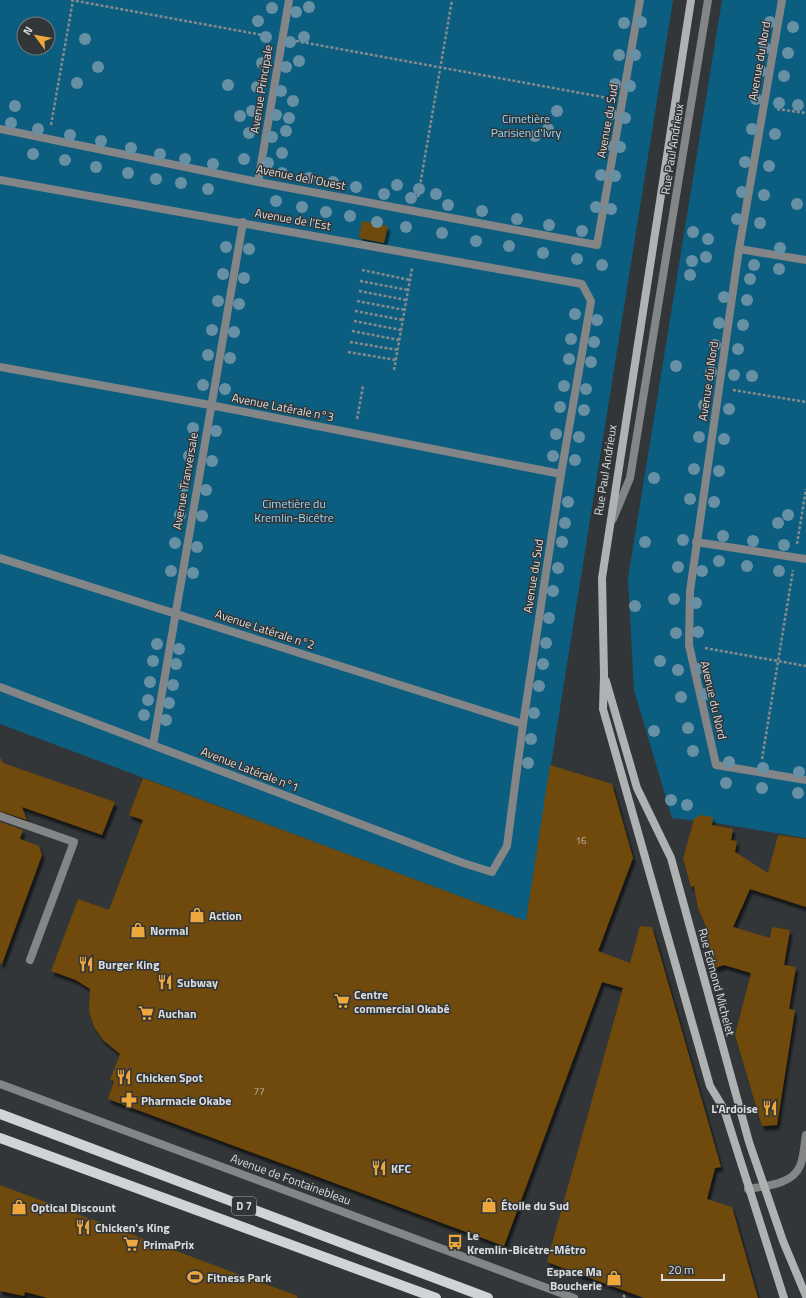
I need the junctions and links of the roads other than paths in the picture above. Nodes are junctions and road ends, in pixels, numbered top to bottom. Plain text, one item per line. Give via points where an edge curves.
1 (288, 0) edge
2 (640, 0) edge
3 (691, 0) edge
4 (708, 0) edge
5 (782, 0) edge
6 (0, 130) edge
7 (0, 180) edge
8 (258, 182) junction
9 (242, 222) junction
10 (597, 245) joint
11 (739, 249) junction
12 (806, 260) edge
13 (582, 284) joint
14 (0, 367) edge
15 (210, 405) junction
16 (561, 474) junction
17 (608, 528) junction
18 (696, 542) junction
19 (0, 558) edge
20 (806, 559) edge
21 (174, 613) junction
22 (604, 675) junction
23 (0, 687) edge
24 (523, 724) junction
25 (152, 745) junction
26 (806, 780) edge
27 (0, 816) edge
28 (492, 872) joint
29 (30, 960) dead end
30 (0, 1084) edge
31 (0, 1114) edge
32 (806, 1136) edge
33 (0, 1138) edge
34 (763, 1186) junction
35 (748, 1189) junction
36 (806, 1296) edge
37 (436, 1298) edge
38 (488, 1298) edge
39 (574, 1298) edge
40 (784, 1298) edge

1 - 8 street, Avenue Principale
2 - 10 street, Avenue du Sud
3 - 17 main road, Rue Paul Andrieux
4 - 17 street, Rue Paul Andrieux via 630,478
5 - 11 street, Avenue du Nord
6 - 8 street, Avenue de l'Ouest
7 - 9 street, Avenue de l'Est
8 - 10 street, Avenue de l'Ouest
9 - 13 street, Avenue de l'Est
9 - 15 street, Avenue Tranversale
11 - 12 street
11 - 18 street, Avenue du Nord
13 - 16 street, Avenue du Sud via 591,301
14 - 15 street, Avenue Latérale n°3
15 - 16 street, Avenue Latérale n°3
15 - 21 street, Avenue Tranversale
16 - 24 street, Avenue du Sud
17 - 22 main road, Rue Edmond Michelet via 602,578
18 - 20 street
18 - 26 street, Avenue du Nord via 690,591 689,645 716,765
19 - 21 street, Avenue Latérale n°2
21 - 24 street, Avenue Latérale n°2
21 - 25 street, Avenue Tranversale
22 - 34 main road, Rue Edmond Michelet via 637,788 671,858 736,1101
22 - 35 main road, Rue Edmond Michelet via 603,709 607,724 710,1086 724,1109
23 - 25 street, Avenue Latérale n°1
24 - 28 street, Avenue du Sud via 507,846
25 - 28 street, Avenue Latérale n°1
27 - 29 street via 74,842
30 - 39 street, Avenue de Fontainebleau
31 - 38 main road, D 7
32 - 34 street via 800,1167 778,1184
33 - 37 main road, D 7
34 - 35 street
34 - 36 main road, Rue Edmond Michelet
35 - 40 main road, Rue Edmond Michelet

